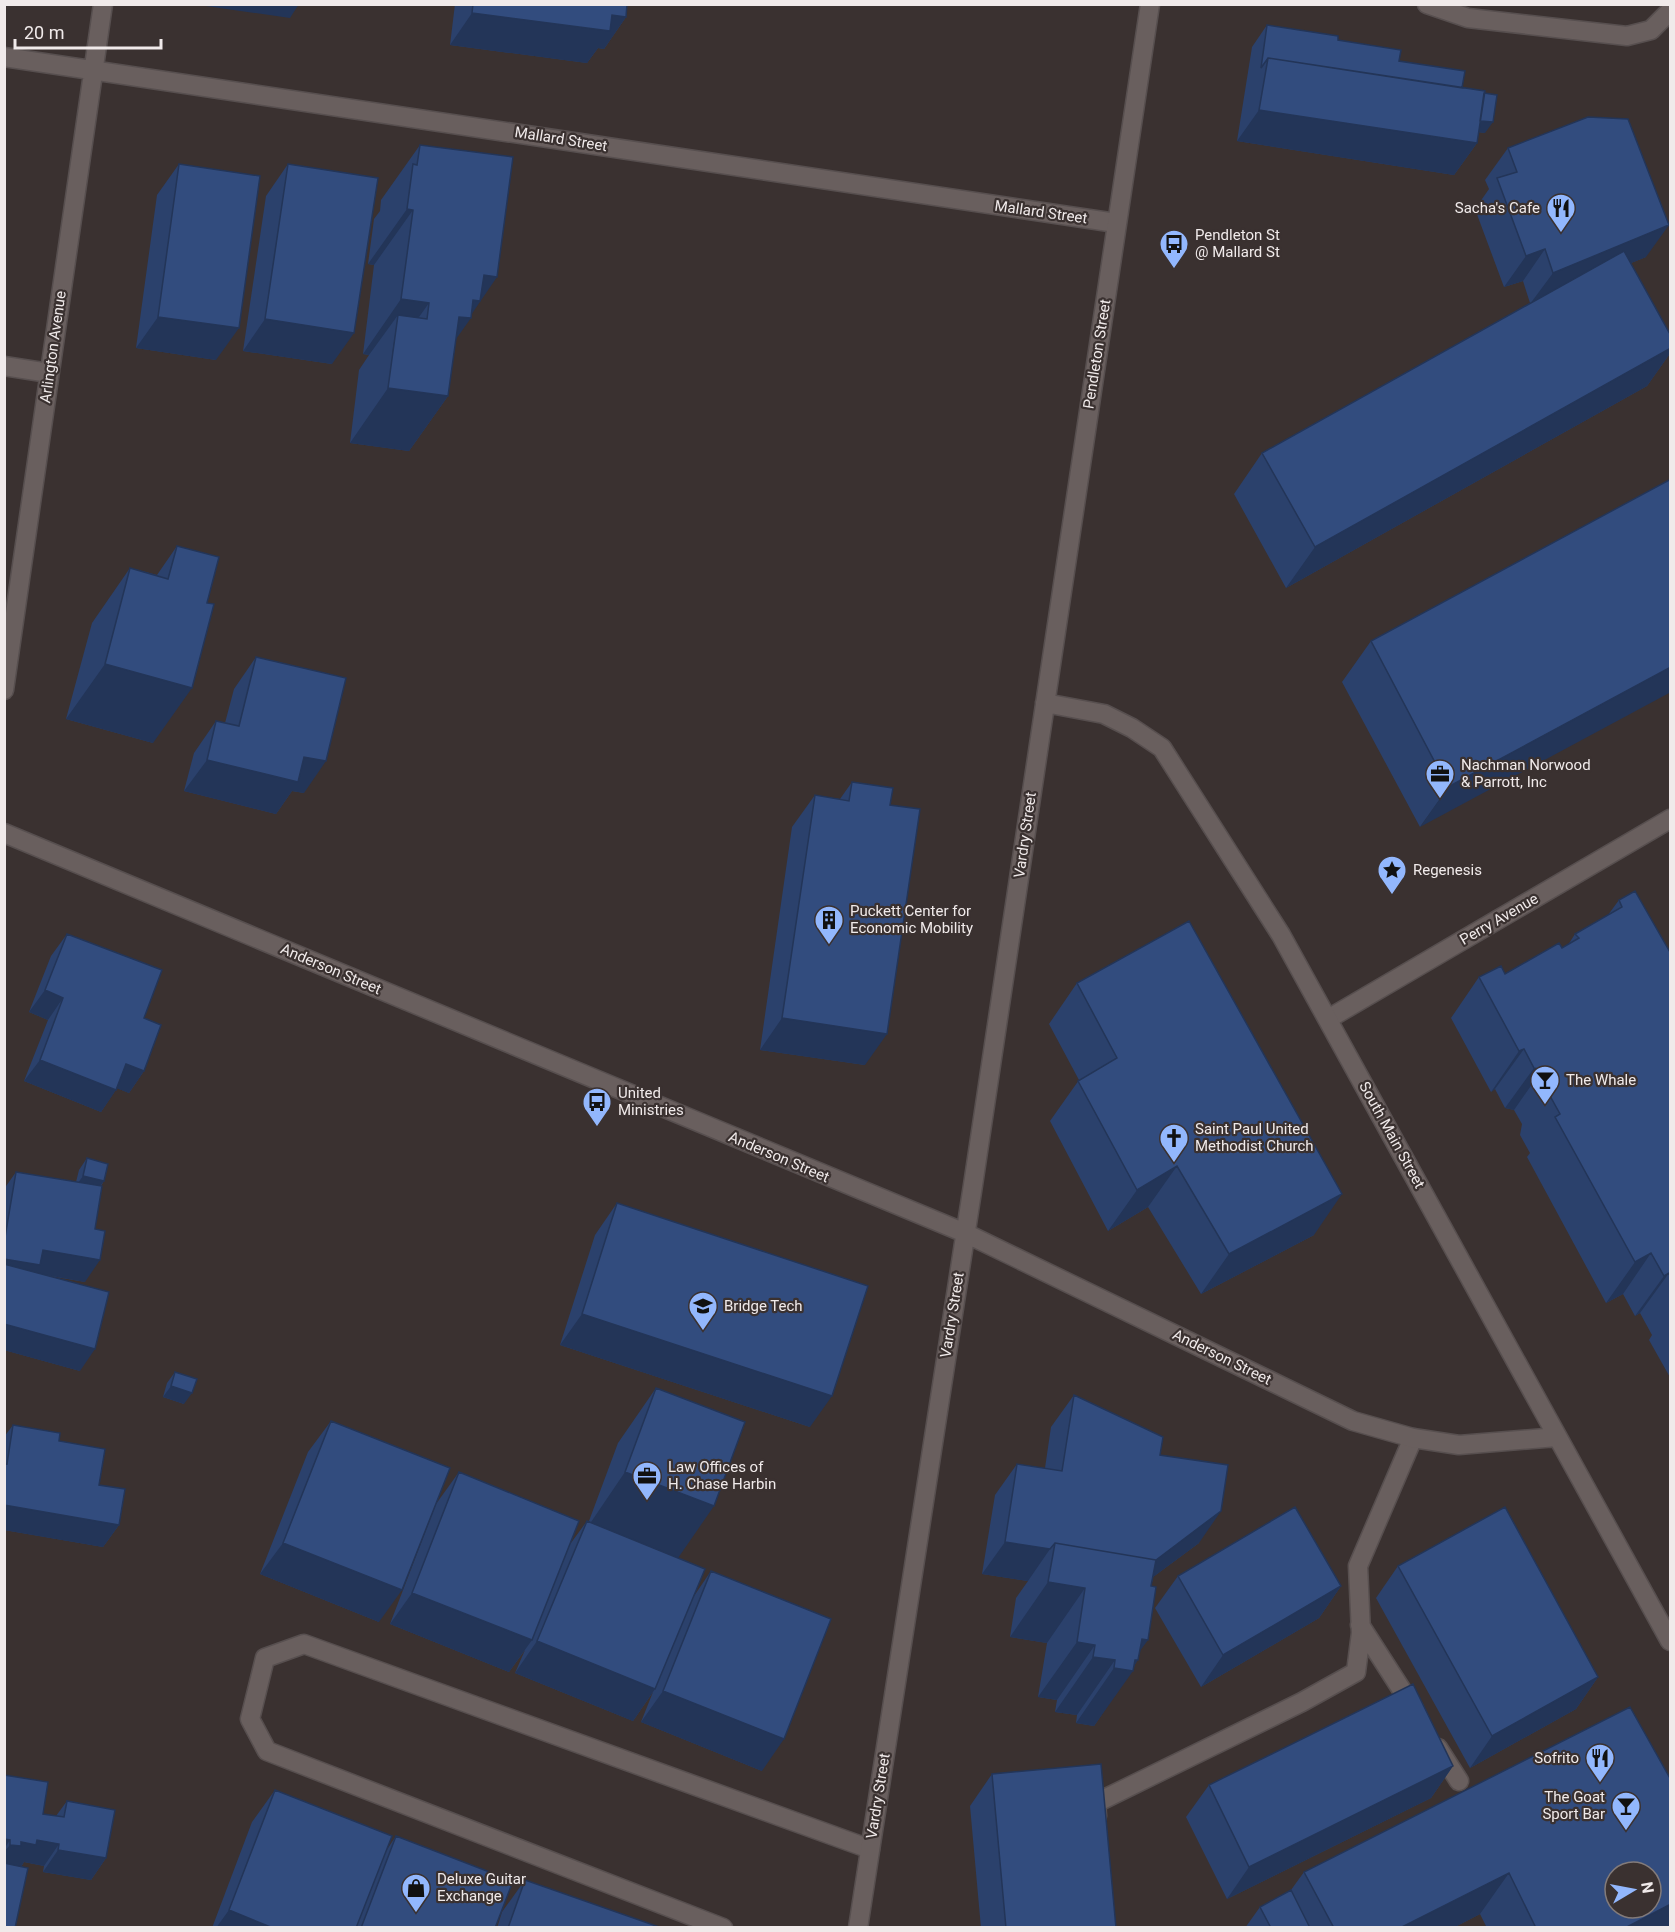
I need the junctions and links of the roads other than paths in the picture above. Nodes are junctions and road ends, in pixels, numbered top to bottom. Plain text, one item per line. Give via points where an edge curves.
1 (103, 4) edge
2 (1150, 4) edge
3 (1427, 4) edge
4 (1671, 11) edge
5 (4, 57) edge
6 (93, 70) junction
7 (1116, 223) junction
8 (4, 366) edge
9 (49, 373) junction
10 (4, 690) edge
11 (1045, 703) junction
12 (1671, 819) edge
13 (4, 833) edge
14 (1328, 1019) junction
15 (965, 1233) junction
16 (1557, 1437) junction
17 (1413, 1438) junction
18 (1360, 1625) junction
19 (1671, 1641) edge
20 (1459, 1781) dead end
21 (1098, 1837) edge
22 (870, 1849) junction
23 (723, 1928) edge
24 (858, 1928) edge

1 - 6 main road, Arlington Avenue
2 - 7 main road, Pendleton Street
3 - 4 main road via 1468,18 1627,36 1651,30
5 - 6 main road, Mallard Street
6 - 7 main road, Mallard Street
6 - 9 main road, Arlington Avenue
7 - 11 main road, Pendleton Street
8 - 9 main road
9 - 10 main road, Arlington Avenue
11 - 14 main road, South Main Street via 1104,714 1162,748 1281,935
11 - 15 main road, Vardry Street
12 - 14 main road, Perry Avenue
13 - 15 main road, Anderson Street
14 - 16 main road, South Main Street
15 - 17 main road, Anderson Street via 1353,1421
15 - 22 main road, Vardry Street
16 - 17 main road, Anderson Street via 1459,1445
16 - 19 main road, South Main Street
17 - 18 main road via 1358,1566
18 - 20 main road
18 - 21 main road via 1356,1672 1095,1803
22 - 23 main road via 304,1644 265,1658 250,1719 267,1751
22 - 24 main road, Vardry Street

